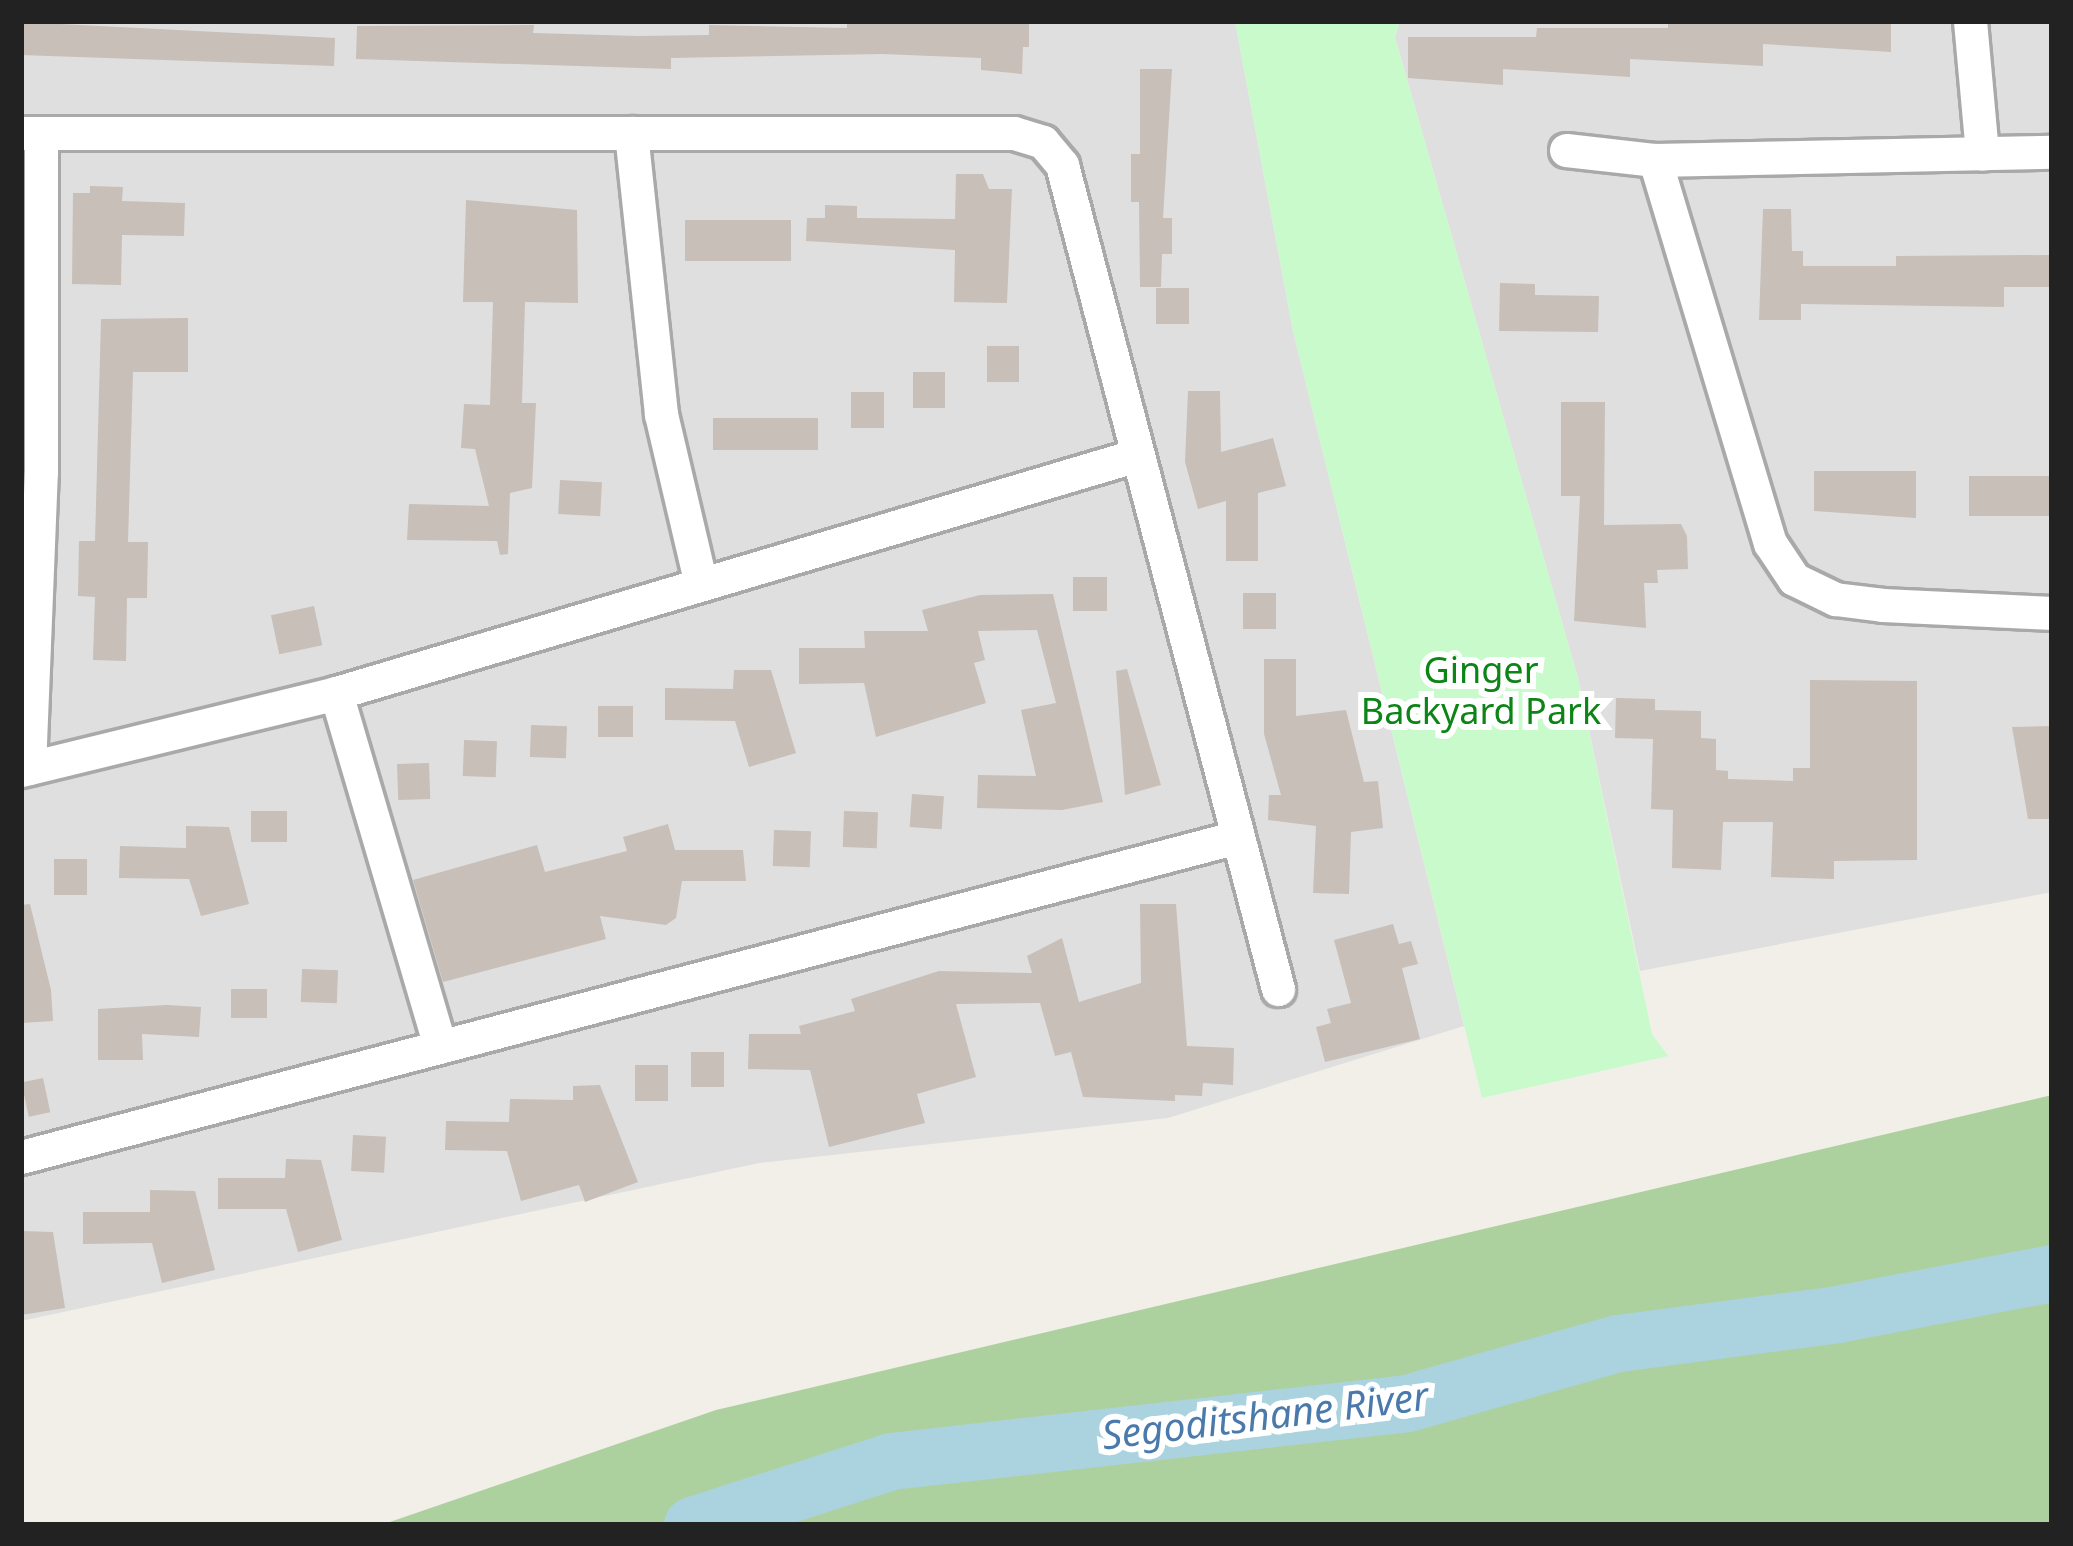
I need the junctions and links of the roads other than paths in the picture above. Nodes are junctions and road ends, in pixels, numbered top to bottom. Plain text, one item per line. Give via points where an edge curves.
1 (1970, 21) edge
2 (31, 133) edge
3 (631, 134) junction
4 (1566, 150) dead end
5 (2052, 152) edge
6 (1982, 154) junction
7 (1654, 160) junction
8 (1134, 456) junction
9 (31, 472) edge
10 (700, 580) junction
11 (2052, 613) edge
12 (336, 693) junction
13 (25, 769) edge
14 (1237, 837) junction
15 (1278, 989) dead end
16 (440, 1046) junction
17 (21, 1156) edge

1 - 6 street
2 - 3 street
2 - 9 street
3 - 8 street via 1014,134 1042,142 1062,165
3 - 10 street via 661,414
4 - 7 street
5 - 6 street
6 - 7 street
7 - 11 street via 1770,543 1794,579 1867,603
8 - 10 street
8 - 14 street
9 - 13 street
10 - 12 street
12 - 13 street
12 - 16 street
14 - 15 street
14 - 16 street
16 - 17 street

